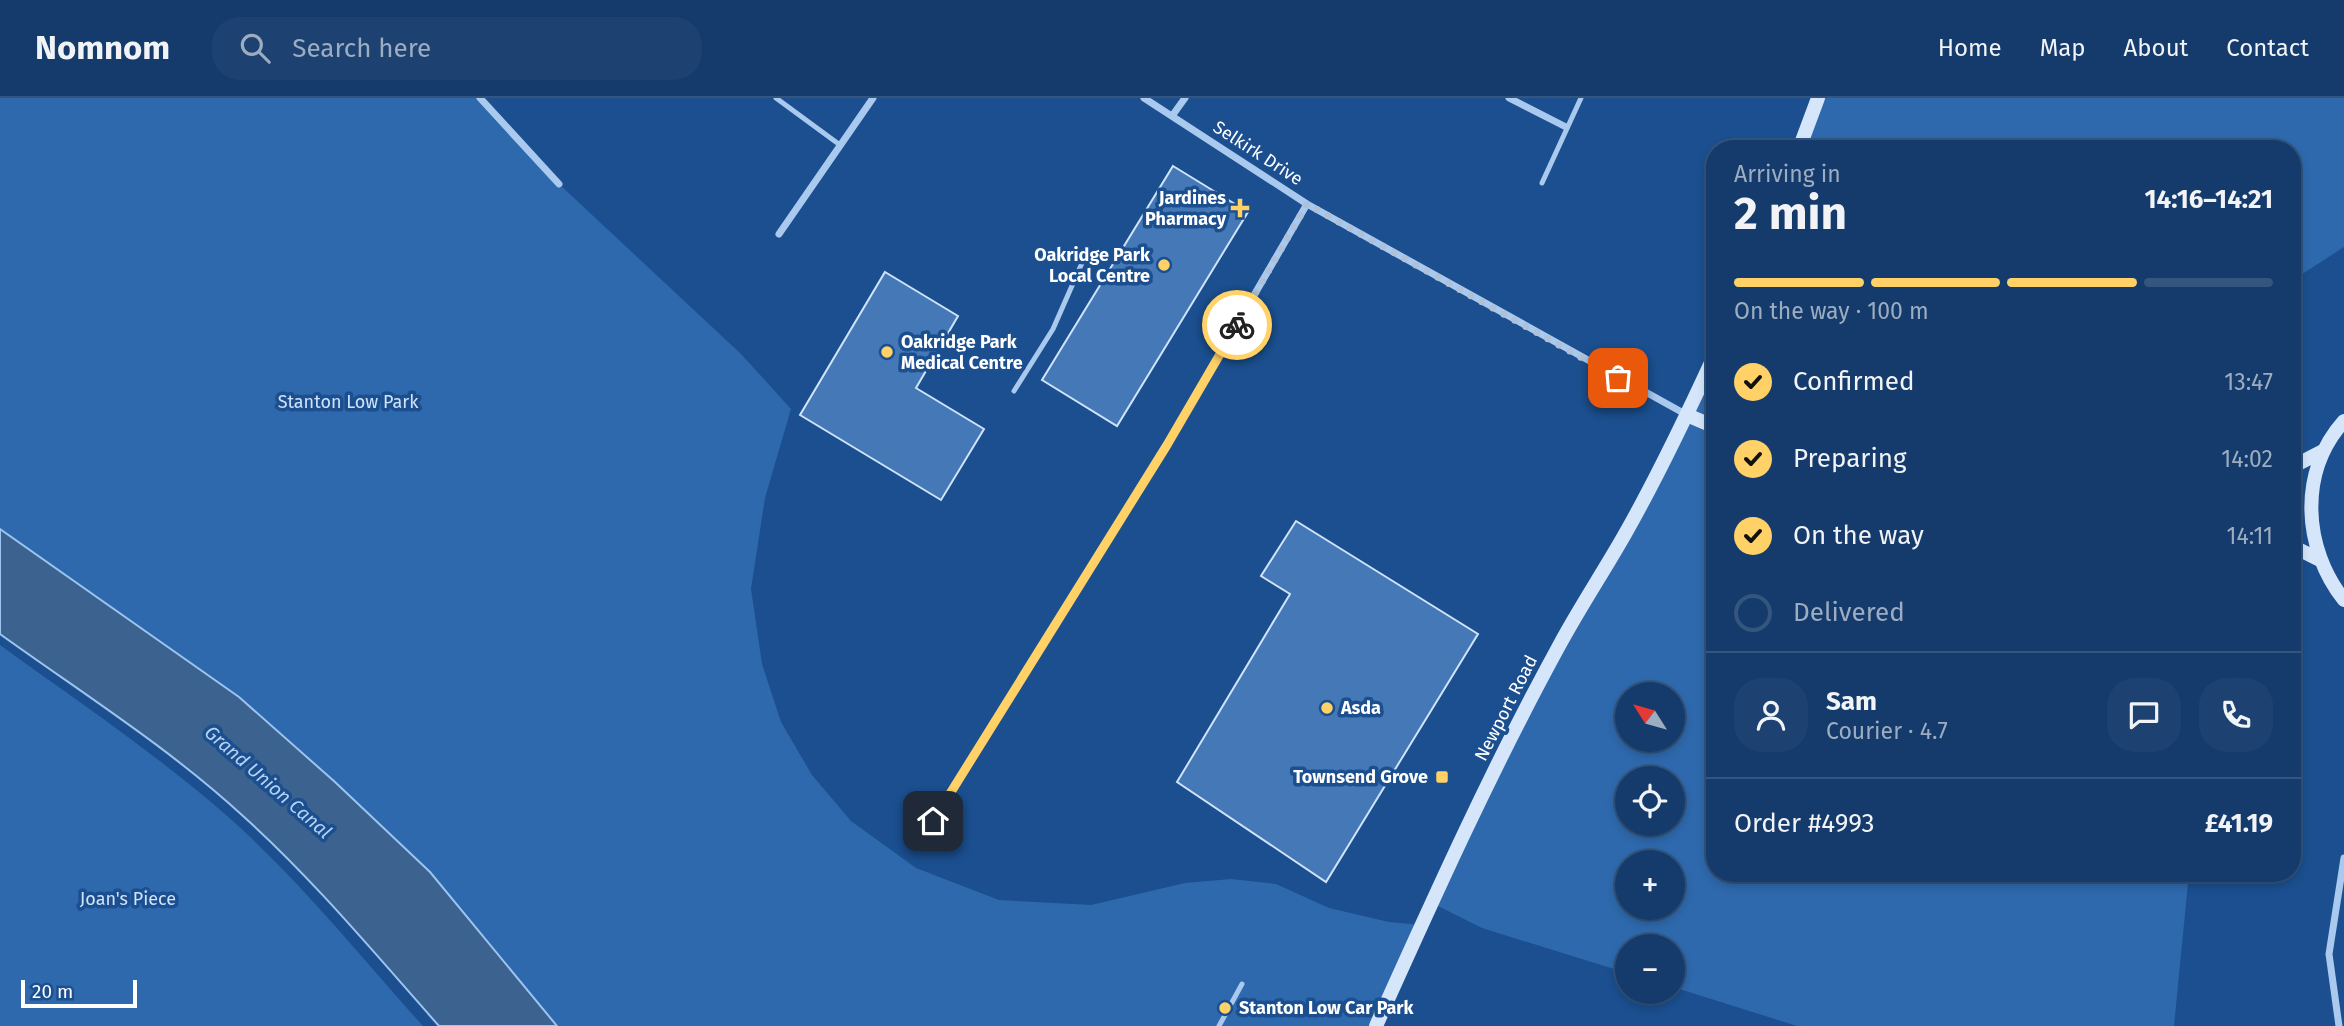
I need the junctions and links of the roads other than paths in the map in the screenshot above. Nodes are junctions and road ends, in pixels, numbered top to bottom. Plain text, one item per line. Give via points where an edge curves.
1 (480, 98) edge
2 (776, 98) edge
3 (873, 98) edge
4 (1144, 98) edge
5 (1185, 98) edge
6 (1509, 98) edge
7 (1581, 98) edge
8 (1818, 98) edge
9 (1172, 116) junction
10 (1566, 127) junction
11 (1802, 140) edge
12 (840, 145) junction
13 (1542, 183) dead end
14 (559, 184) dead end
15 (1307, 204) junction
16 (779, 234) dead end
17 (1082, 263) dead end
18 (1706, 374) edge
19 (1014, 391) dead end
20 (1687, 415) junction
21 (2344, 421) edge
22 (1706, 423) edge
23 (1167, 445) joint
24 (2323, 451) junction
25 (2301, 462) edge
26 (2301, 550) edge
27 (2320, 560) junction
28 (2344, 600) edge
29 (933, 821) dead end
30 (2344, 858) edge
31 (1242, 984) dead end
32 (1219, 1026) edge
33 (1376, 1026) edge
34 (2339, 1026) edge

1 - 14 street
2 - 12 lane
3 - 12 street
4 - 9 street, Selkirk Drive
5 - 9 street
6 - 10 street
7 - 10 lane
8 - 11 street
9 - 15 street, Selkirk Drive
10 - 13 lane
12 - 16 street
15 - 20 street, Selkirk Drive
15 - 23 street
17 - 19 lane via 1053,329
18 - 20 street, Newport Road
20 - 22 street
20 - 33 street, Newport Road via 1510,741 1430,902
21 - 24 street
23 - 29 lane
24 - 25 street
24 - 27 street via 2312,487 2311,524
26 - 27 street
27 - 28 street
30 - 34 street via 2329,954
31 - 32 lane

